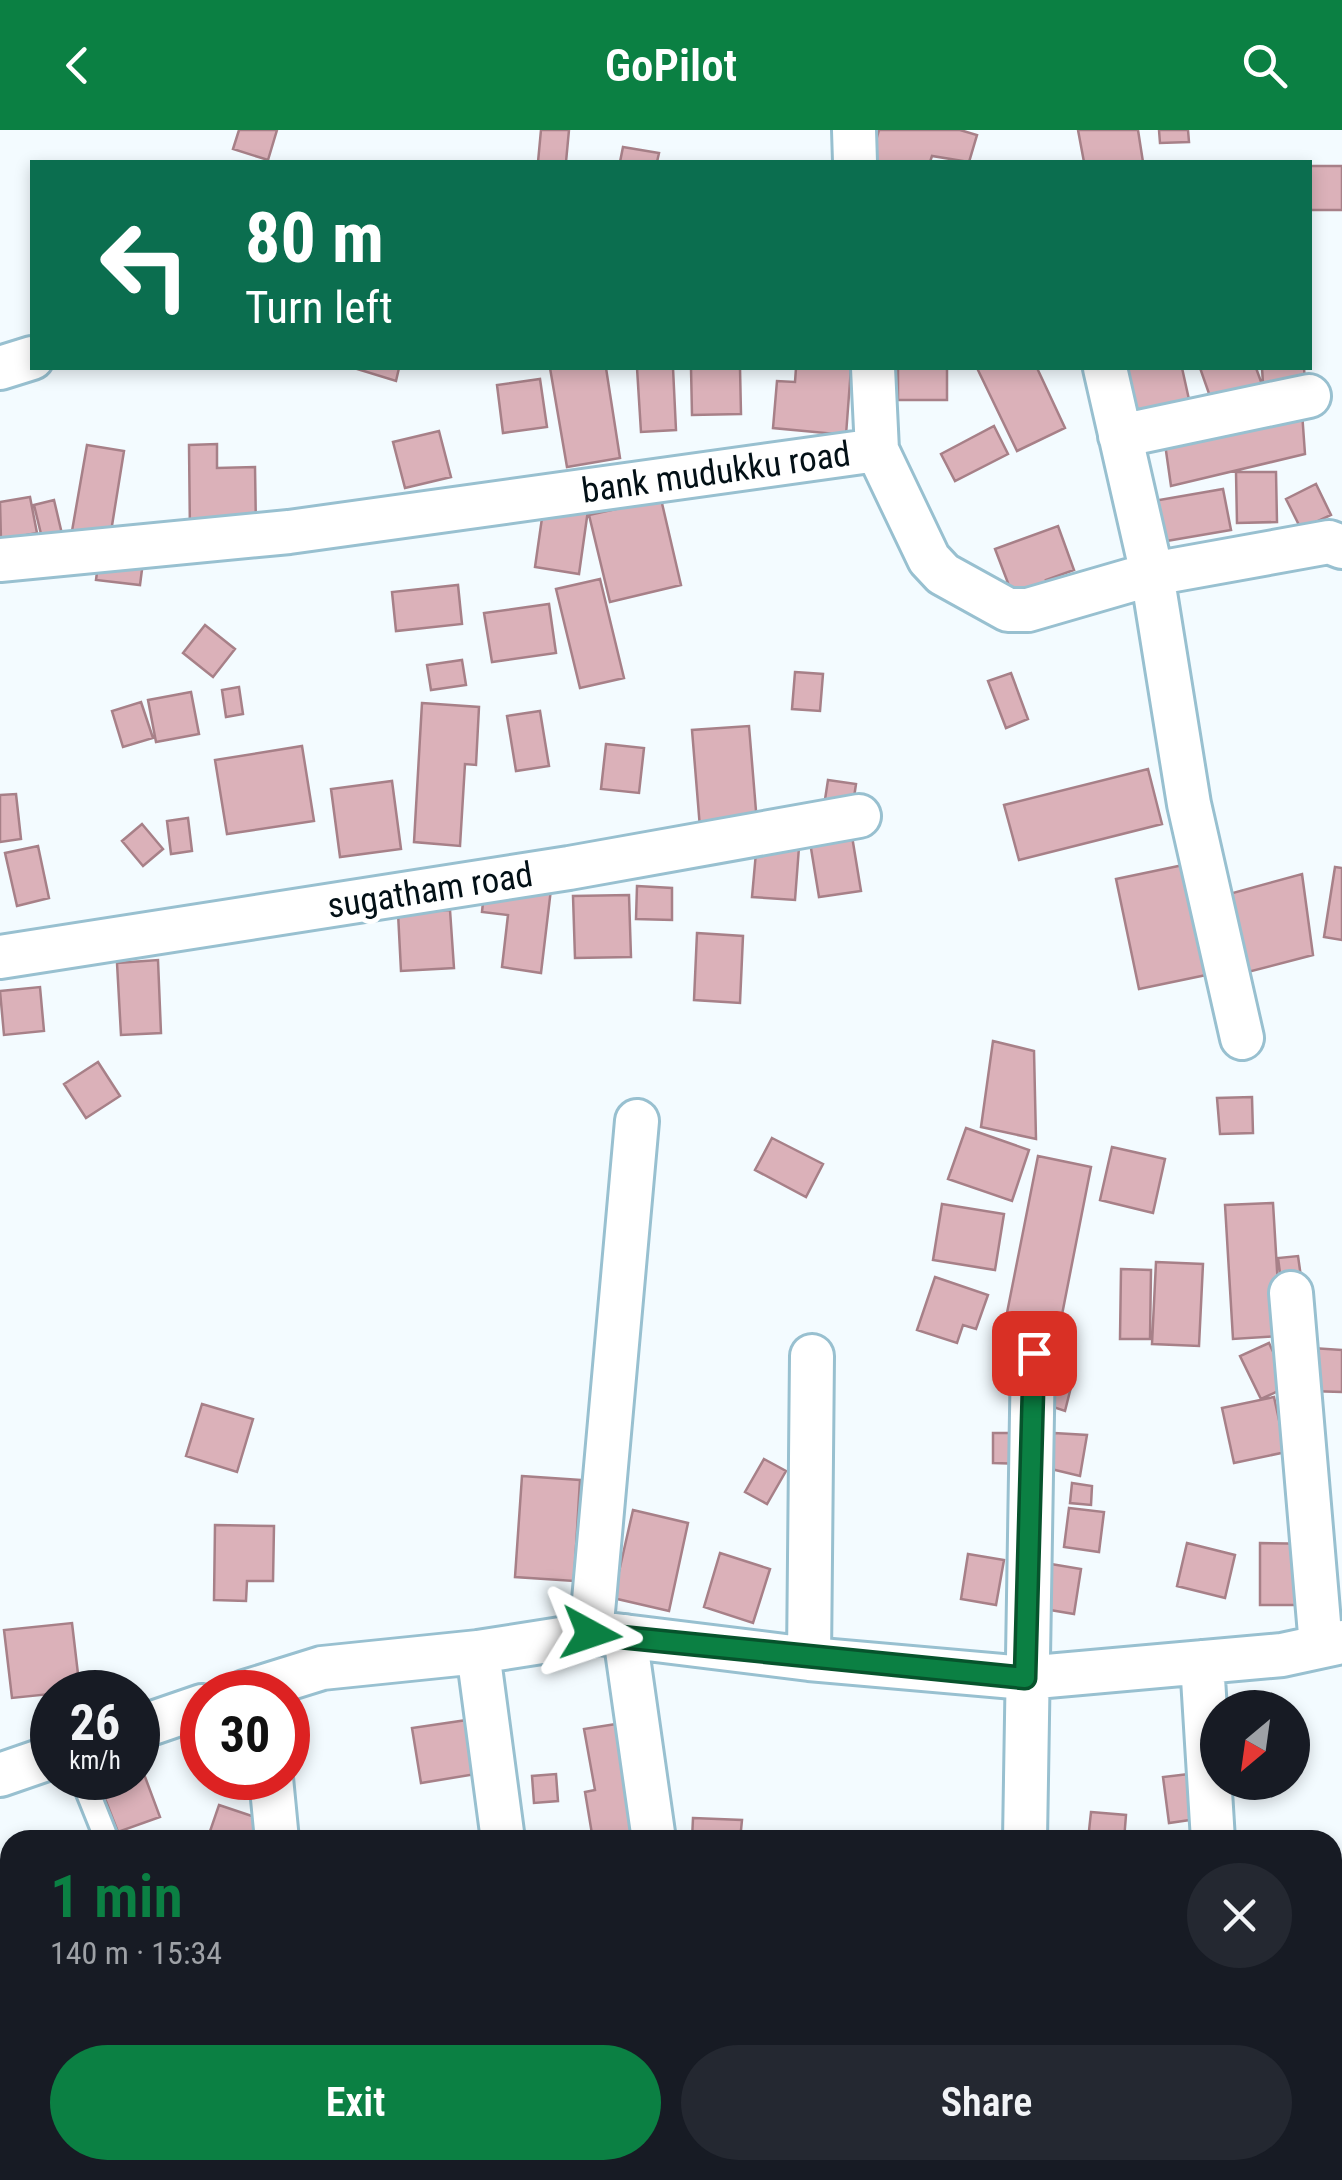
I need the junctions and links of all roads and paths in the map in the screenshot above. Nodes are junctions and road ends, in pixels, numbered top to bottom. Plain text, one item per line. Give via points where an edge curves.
1 (854, 130) edge
2 (855, 160) edge
3 (30, 359) edge
4 (0, 368) edge
5 (873, 370) edge
6 (1104, 370) edge
7 (1308, 396) dead end
8 (1120, 436) junction
9 (877, 450) junction
10 (1338, 541) edge
11 (0, 560) edge
12 (1152, 574) junction
13 (859, 816) dead end
14 (0, 957) edge
15 (1242, 1038) dead end
16 (637, 1121) dead end
17 (1291, 1292) dead end
18 (1034, 1353) dead end
19 (812, 1356) dead end
20 (605, 1634) junction
21 (1331, 1644) edge
22 (478, 1652) junction
23 (809, 1659) junction
24 (1202, 1662) junction
25 (310, 1672) edge
26 (1025, 1678) junction
27 (30, 1765) edge
28 (0, 1776) edge
29 (91, 1800) edge
30 (272, 1800) edge
31 (102, 1830) edge
32 (275, 1830) edge
33 (502, 1830) edge
34 (652, 1830) edge
35 (1026, 1830) edge
36 (1212, 1830) edge

1 - 2 street
3 - 4 street
5 - 9 street
6 - 8 street
7 - 8 street
8 - 12 street
9 - 11 street, bank mudukku road via 289,532
9 - 12 street, bank mudukku road via 930,559 943,574 1008,610
10 - 12 street, bank mudukku road
12 - 15 street via 1190,804
13 - 14 street, sugatham road
16 - 20 street
17 - 21 street
18 - 26 street
19 - 23 street
20 - 22 street
20 - 23 street
20 - 34 street
21 - 24 street
22 - 25 street
22 - 33 street
23 - 26 street
24 - 26 street
24 - 36 street
26 - 35 street
27 - 28 street
29 - 31 lane
30 - 32 street

